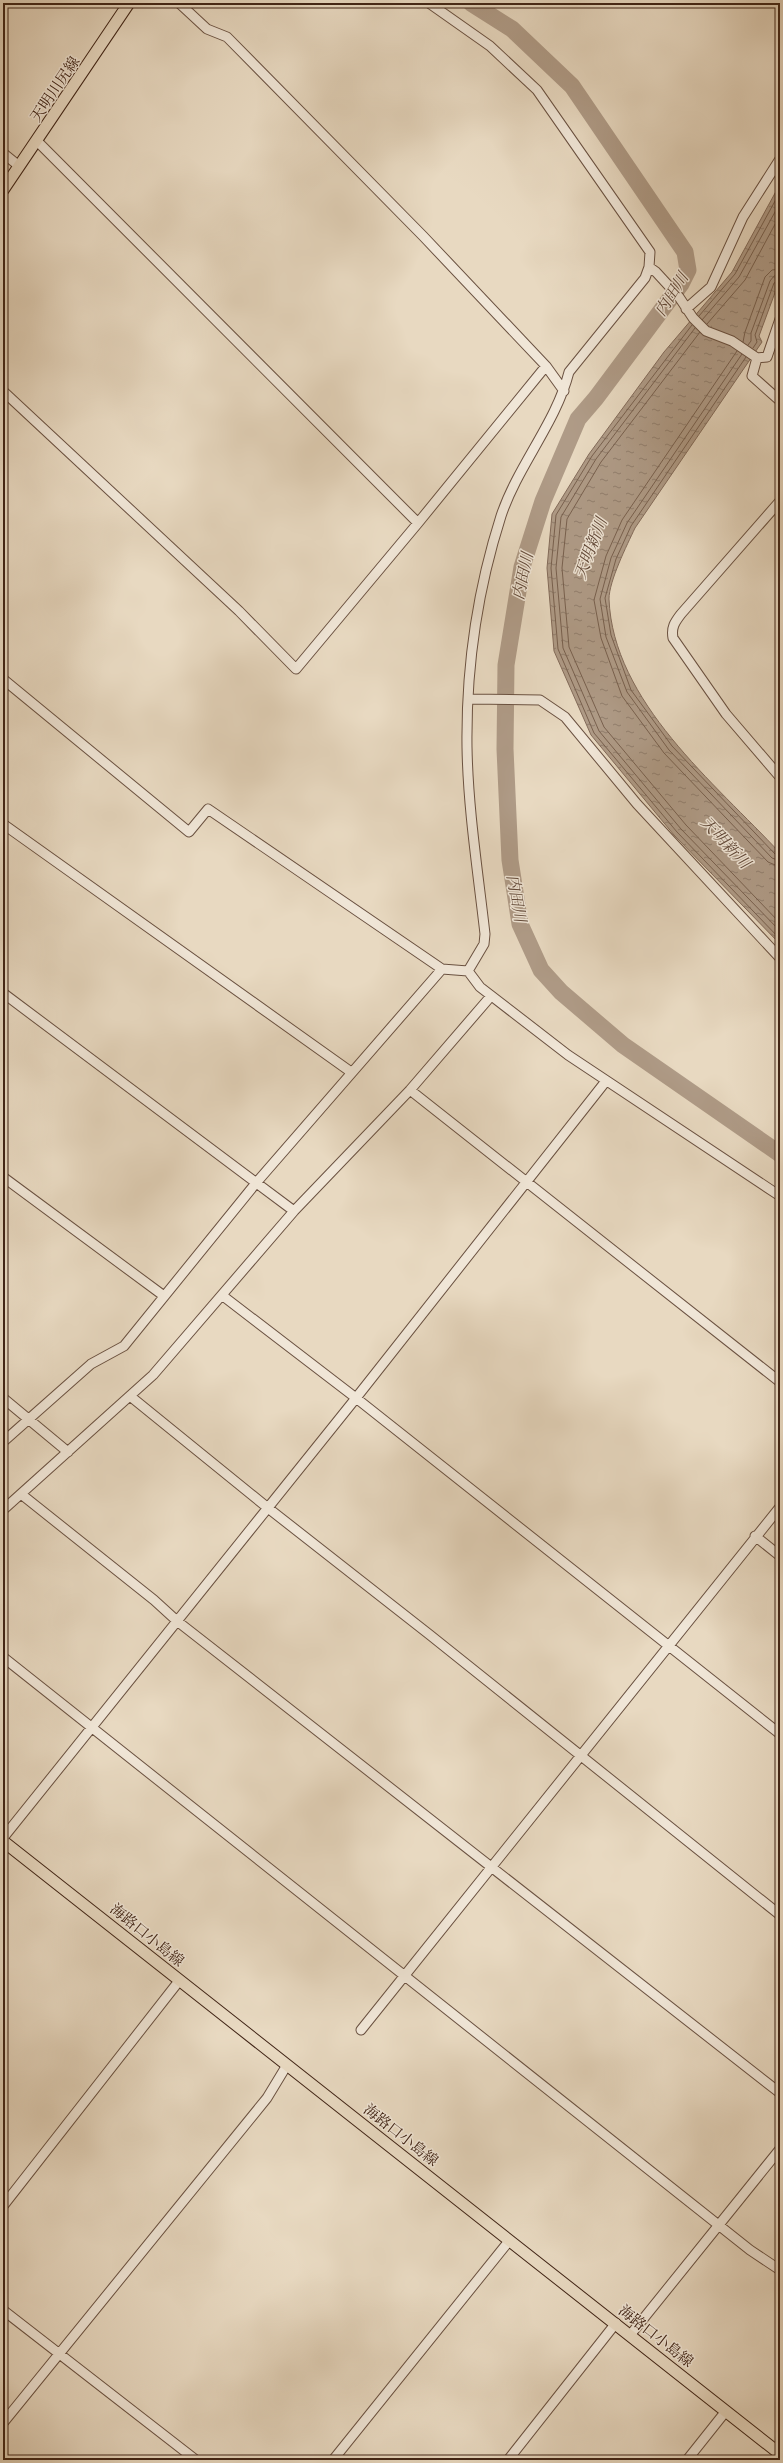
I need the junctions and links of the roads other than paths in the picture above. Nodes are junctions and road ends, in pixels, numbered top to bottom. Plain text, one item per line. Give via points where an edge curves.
1 (129, 3) edge
2 (179, 3) edge
3 (429, 3) edge
4 (37, 141) junction
5 (3, 154) edge
6 (780, 159) edge
7 (19, 166) junction
8 (3, 190) edge
9 (652, 269) junction
10 (686, 310) junction
11 (780, 319) edge
12 (757, 358) junction
13 (546, 366) junction
14 (3, 391) edge
15 (564, 391) junction
16 (780, 401) edge
17 (780, 501) edge
18 (418, 523) junction
19 (3, 679) edge
20 (469, 699) junction
21 (780, 777) edge
22 (3, 824) edge
23 (780, 958) edge
24 (442, 968) junction
25 (468, 971) junction
26 (3, 993) edge
27 (490, 996) junction
28 (351, 1072) junction
29 (606, 1081) junction
30 (410, 1090) junction
31 (3, 1177) edge
32 (526, 1182) junction
33 (256, 1183) junction
34 (780, 1196) edge
35 (294, 1211) junction
36 (164, 1296) junction
37 (223, 1296) junction
38 (780, 1382) edge
39 (130, 1396) junction
40 (3, 1398) edge
41 (356, 1398) junction
42 (29, 1419) junction
43 (3, 1442) edge
44 (68, 1452) junction
45 (21, 1494) junction
46 (780, 1507) edge
47 (268, 1508) junction
48 (3, 1510) edge
49 (755, 1536) junction
50 (780, 1556) edge
51 (177, 1621) junction
52 (670, 1645) junction
53 (3, 1657) edge
54 (92, 1727) junction
55 (780, 1734) edge
56 (580, 1756) junction
57 (3, 1839) edge
58 (492, 1866) junction
59 (780, 1915) edge
60 (404, 1976) junction
61 (179, 1981) junction
62 (361, 2030) dead end
63 (287, 2065) junction
64 (780, 2093) edge
65 (780, 2149) edge
66 (3, 2206) edge
67 (718, 2225) junction
68 (509, 2240) junction
69 (780, 2270) edge
70 (3, 2310) edge
71 (616, 2323) junction
72 (631, 2334) junction
73 (58, 2354) junction
74 (726, 2411) junction
75 (3, 2423) edge
76 (780, 2454) edge
77 (196, 2460) edge
78 (333, 2460) edge
79 (508, 2460) edge
80 (687, 2460) edge

1 - 4 main road, 天明川尻線
2 - 13 street via 207,29 228,37
3 - 9 street via 490,46 537,90 650,252
4 - 7 main road, 天明川尻線
4 - 18 street
5 - 7 street
6 - 10 street via 744,217 711,287
7 - 8 main road, 天明川尻線
9 - 10 street via 679,297
9 - 15 street via 569,372
10 - 12 street via 706,331 732,341
11 - 12 street via 767,357
12 - 16 street via 752,376
13 - 15 street
13 - 18 street
14 - 18 street via 239,611 296,669
15 - 20 street via 512,487 498,526 473,628
17 - 21 street via 681,614 673,624 672,632 673,638 726,714
19 - 24 street via 189,832 208,809
20 - 23 street via 540,700 565,717 637,804
20 - 25 street via 468,769 485,934 484,944
22 - 28 street
24 - 25 street
24 - 28 street
25 - 27 street
26 - 33 street
27 - 29 street
27 - 30 street
28 - 33 street
29 - 32 street
29 - 34 street
30 - 32 street
30 - 35 street
31 - 36 street
32 - 38 street
32 - 41 street
33 - 35 street
33 - 36 street
35 - 37 street
36 - 42 street via 124,1346 91,1364
37 - 39 street via 154,1375
37 - 41 street
39 - 44 street
39 - 47 street
40 - 42 street
41 - 47 street
41 - 52 street
42 - 43 street
42 - 44 street
44 - 45 street
45 - 48 street
45 - 51 street
46 - 49 street
47 - 51 street
47 - 56 street
49 - 50 street
49 - 52 street
51 - 54 street
51 - 58 street
52 - 55 street
52 - 56 street
53 - 54 street
54 - 57 street
54 - 60 street
56 - 58 street
56 - 59 street
57 - 61 main road, 海路口小島線
58 - 60 street
58 - 64 street
60 - 62 street
60 - 67 street via 452,2011
61 - 63 main road, 海路口小島線
61 - 66 street
63 - 68 main road, 海路口小島線
63 - 73 street via 267,2098
65 - 67 street
67 - 69 street
67 - 72 street
68 - 71 main road, 海路口小島線
68 - 78 street
70 - 73 street
71 - 72 main road, 海路口小島線
71 - 79 street
72 - 74 main road, 海路口小島線
73 - 75 street
73 - 77 street
74 - 76 main road, 海路口小島線
74 - 80 street

